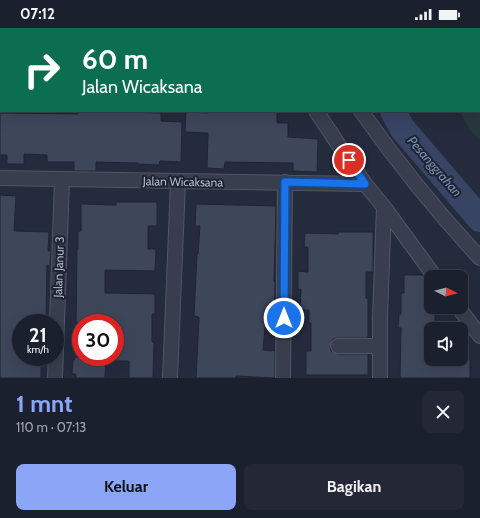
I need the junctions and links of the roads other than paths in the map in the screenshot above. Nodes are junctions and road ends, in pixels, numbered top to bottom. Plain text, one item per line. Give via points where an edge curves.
1 (317, 112) edge
2 (362, 112) edge
3 (0, 178) edge
4 (62, 180) junction
5 (178, 182) junction
6 (285, 182) junction
7 (365, 184) junction
8 (384, 207) junction
9 (480, 258) edge
10 (430, 270) edge
11 (463, 314) edge
12 (480, 336) edge
13 (338, 346) dead end
14 (380, 346) junction
15 (55, 378) edge
16 (170, 378) edge
17 (284, 378) edge
18 (380, 378) edge

1 - 7 street
2 - 9 street via 388,149
3 - 4 street, Jalan Wicaksana
4 - 5 street, Jalan Wicaksana
4 - 15 street, Jalan Janur 3
5 - 6 street, Jalan Wicaksana
5 - 16 street
6 - 7 street, Jalan Wicaksana
6 - 17 street
7 - 8 street
8 - 10 street
8 - 14 street
11 - 12 street
13 - 14 street
14 - 18 street

